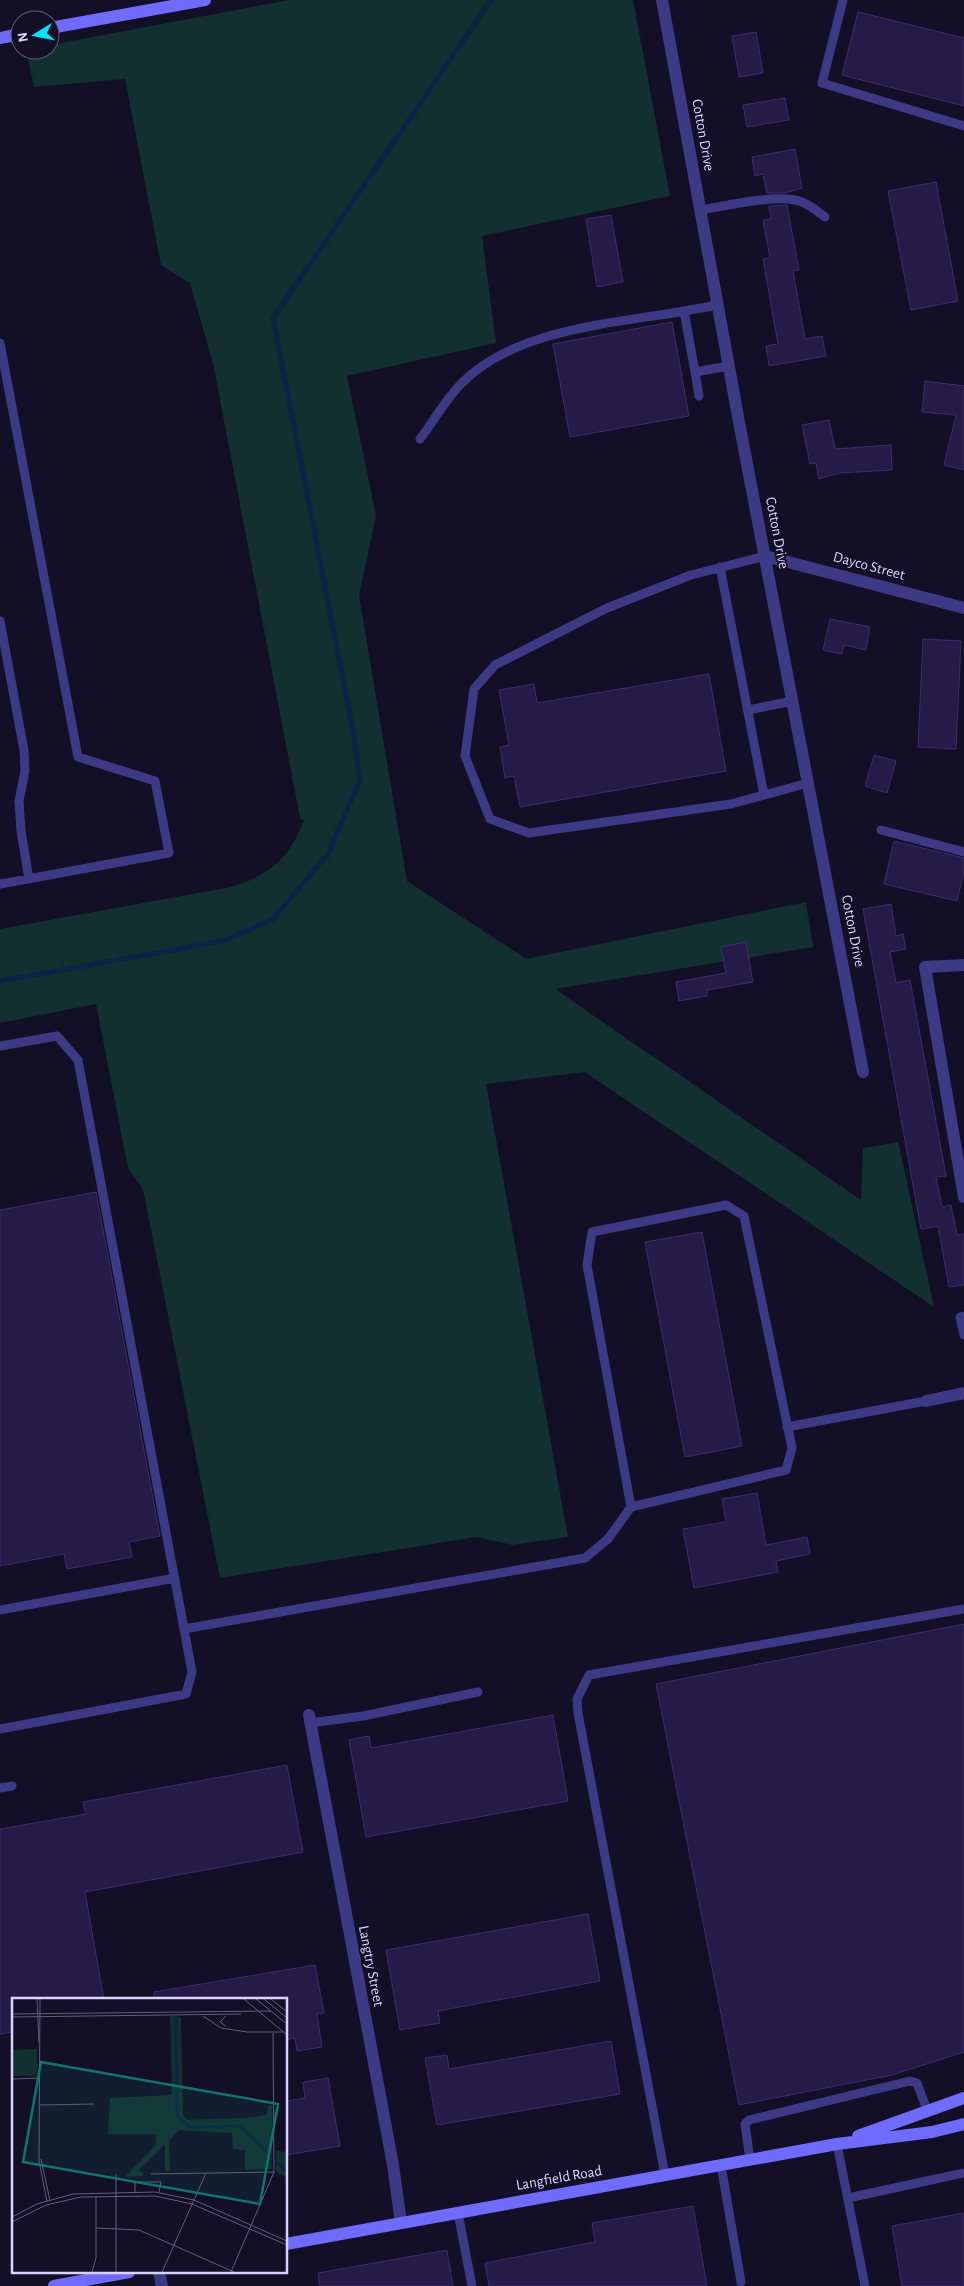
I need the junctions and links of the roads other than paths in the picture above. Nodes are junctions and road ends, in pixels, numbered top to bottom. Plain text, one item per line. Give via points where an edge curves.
1 (205, 0) edge
2 (662, 0) edge
3 (843, 0) edge
4 (174, 3) edge
5 (60, 26) edge
6 (964, 126) edge
7 (701, 210) junction
8 (825, 217) dead end
9 (718, 305) junction
10 (684, 311) junction
11 (0, 343) edge
12 (729, 366) junction
13 (694, 372) junction
14 (699, 396) dead end
15 (420, 439) dead end
16 (765, 556) junction
17 (720, 567) junction
18 (964, 608) edge
19 (0, 621) edge
20 (792, 701) junction
21 (748, 710) junction
22 (808, 783) junction
23 (764, 795) junction
24 (881, 830) dead end
25 (964, 852) edge
26 (29, 879) junction
27 (0, 884) edge
28 (964, 965) edge
29 (0, 1046) edge
30 (863, 1072) dead end
31 (964, 1197) edge
32 (964, 1316) edge
33 (964, 1335) edge
34 (964, 1393) edge
35 (926, 1401) joint
36 (787, 1427) junction
37 (631, 1507) junction
38 (175, 1578) junction
39 (964, 1609) edge
40 (0, 1610) edge
41 (184, 1629) junction
42 (478, 1692) dead end
43 (309, 1719) joint
44 (0, 1729) edge
45 (12, 1786) dead end
46 (0, 1788) edge
47 (964, 2098) edge
48 (928, 2110) junction
49 (964, 2124) edge
50 (837, 2144) junction
51 (750, 2160) junction
52 (721, 2165) junction
53 (964, 2173) edge
54 (665, 2175) junction
55 (848, 2198) junction
56 (458, 2213) junction
57 (401, 2223) junction
58 (288, 2244) edge
59 (118, 2274) edge
60 (741, 2282) dead end
61 (54, 2286) edge
62 (472, 2286) edge
63 (865, 2286) edge

1 - 4 street
2 - 7 street, Cotton Drive
3 - 6 lane via 822,83
4 - 5 street
7 - 8 lane via 776,199 794,200 812,206
7 - 9 street, Cotton Drive
9 - 10 lane
9 - 12 street, Cotton Drive
10 - 13 lane
10 - 15 lane via 551,335 521,344 492,360 459,386
11 - 26 lane via 78,756 155,782 169,853
12 - 13 lane
12 - 16 street, Cotton Drive
13 - 14 lane
16 - 17 lane
16 - 18 street, Dayco Street
16 - 20 street, Cotton Drive
17 - 21 lane
17 - 23 lane via 607,608 495,665 474,689 465,756 490,819 529,833 732,804
19 - 26 lane via 24,750 25,771 19,801
20 - 21 lane
20 - 22 street, Cotton Drive
21 - 23 lane
22 - 23 lane
22 - 30 street, Cotton Drive
24 - 25 lane
26 - 27 lane
28 - 31 street via 925,967
29 - 38 lane via 57,1036 78,1060
32 - 33 lane via 960,1317
34 - 35 street
35 - 36 lane
36 - 37 lane via 792,1448 786,1470
36 - 37 lane via 744,1216 726,1206 592,1232 586,1265
37 - 41 lane via 608,1539 585,1558
38 - 40 lane
38 - 41 lane
39 - 54 lane via 589,1675 577,1699 578,1713
41 - 44 lane via 192,1672 186,1694
42 - 43 lane via 363,1716
43 - 57 street, Langtry Street via 393,2165
45 - 46 lane
47 - 48 street, Langfield Road
48 - 50 street, Langfield Road
48 - 51 lane via 917,2083 910,2081 749,2120 744,2124
49 - 50 street, Langfield Road via 932,2132
50 - 51 street, Langfield Road
50 - 55 lane
51 - 52 street, Langfield Road
52 - 54 street, Langfield Road
52 - 60 lane
53 - 55 lane
54 - 56 street, Langfield Road
55 - 63 lane
56 - 57 street, Langfield Road
56 - 62 lane
57 - 58 street, Langfield Road
59 - 61 street

